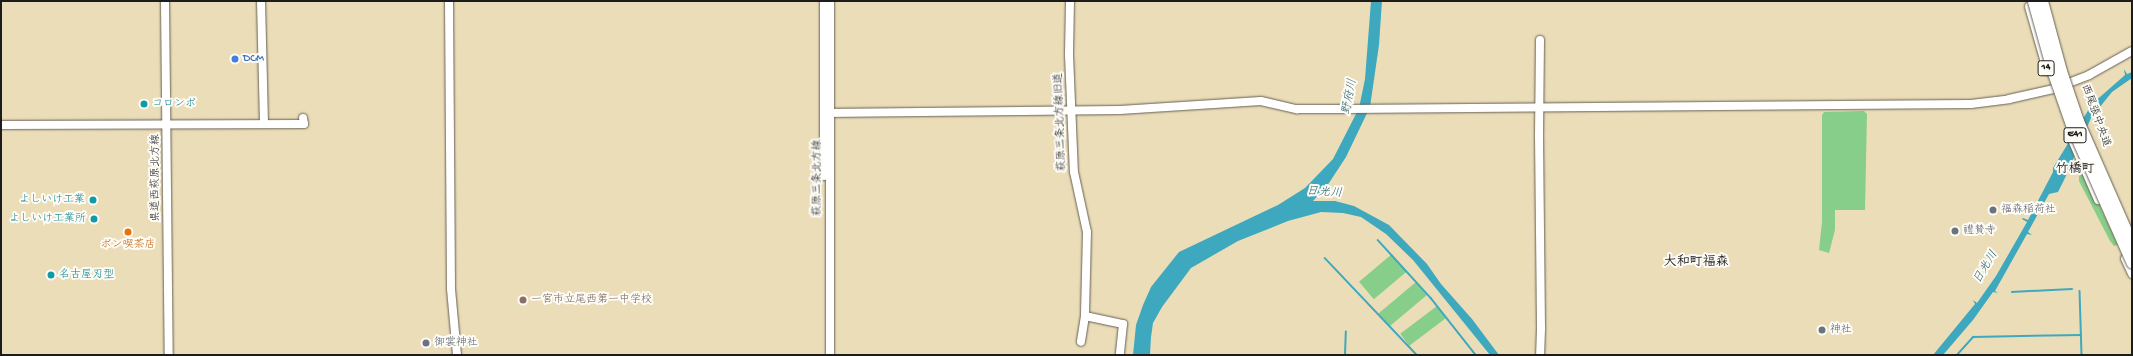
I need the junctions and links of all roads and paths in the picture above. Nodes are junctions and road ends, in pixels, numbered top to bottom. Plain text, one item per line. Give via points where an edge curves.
1 (165, 1) edge
2 (261, 1) edge
3 (449, 1) edge
4 (824, 1) edge
5 (830, 1) edge
6 (1070, 1) edge
7 (2028, 1) edge
8 (2033, 1) edge
9 (2042, 1) edge
10 (2046, 1) edge
11 (1540, 40) dead end
12 (2132, 51) edge
13 (2070, 83) junction
14 (2053, 89) junction
15 (1539, 108) junction
16 (1072, 111) junction
17 (827, 113) junction
18 (304, 118) dead end
19 (264, 124) junction
20 (1, 125) edge
21 (167, 125) junction
22 (2132, 235) edge
23 (2132, 244) edge
24 (2132, 263) edge
25 (2132, 273) edge
26 (1086, 316) junction
27 (1081, 342) dead end
28 (170, 355) edge
29 (457, 355) edge
30 (825, 355) edge
31 (830, 355) edge
32 (1120, 355) edge
33 (1540, 355) edge

1 - 21 street, 県道西萩原北方線
2 - 19 street
3 - 29 street via 451,289
4 - 17 street, 萩原三条北方線
5 - 17 street, 萩原三条北方線
6 - 16 street, 萩原三条北方線旧道
7 - 14 main road, 14
8 - 24 highway, E41, bridge via 2053,73 2073,130
9 - 23 highway, E41, bridge via 2078,121
10 - 13 main road, 西尾張中央道 / 14
11 - 15 street
12 - 13 street
13 - 14 street
13 - 22 main road, 西尾張中央道 / 14 via 2090,140
14 - 15 street via 1971,104
14 - 25 main road, 14 via 2079,158
15 - 16 street via 1297,109 1261,101
15 - 33 street via 1542,329
16 - 17 street
16 - 26 street, 萩原三条北方線旧道 via 1074,172 1087,232
17 - 30 street, 萩原三条北方線
17 - 31 street, 萩原三条北方線
18 - 19 street via 304,124
19 - 21 street
20 - 21 street
21 - 28 street, 県道西萩原北方線
26 - 27 street, 萩原三条北方線旧道
26 - 32 street via 1123,324

